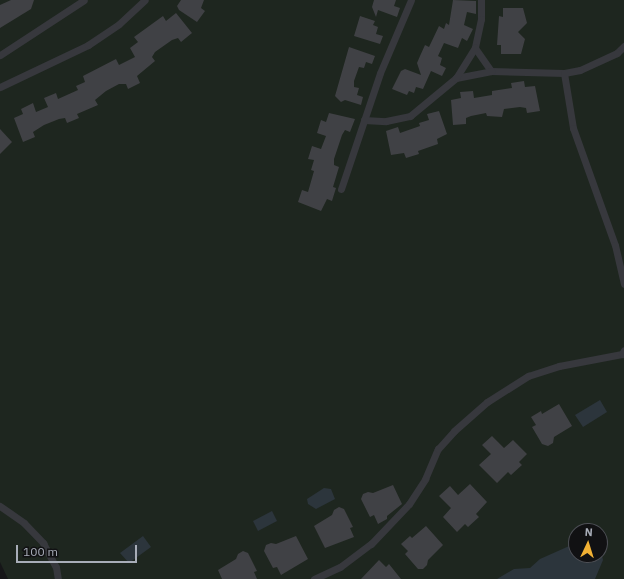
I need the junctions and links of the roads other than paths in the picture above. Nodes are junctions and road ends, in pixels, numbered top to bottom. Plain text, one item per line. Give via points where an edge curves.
1 (84, 0) edge
2 (145, 0) edge
3 (411, 0) edge
4 (481, 0) edge
5 (624, 46) edge
6 (475, 48) junction
7 (0, 55) edge
8 (491, 71) junction
9 (564, 73) junction
10 (456, 78) junction
11 (0, 87) edge
12 (364, 120) junction
13 (341, 189) dead end
14 (624, 284) edge
15 (623, 352) edge
16 (0, 506) edge
17 (58, 579) edge
18 (314, 579) edge

1 - 7 street
2 - 11 street via 119,24 88,45
3 - 12 street via 380,73
4 - 6 street via 481,19
5 - 9 street via 617,53 580,70
6 - 8 street
6 - 10 street
8 - 9 street
8 - 10 street
9 - 14 street via 573,128 615,245
10 - 12 street via 410,116 386,121
12 - 13 street
15 - 18 street via 559,366 528,376 487,402 438,449 425,479 409,504 371,544 340,567
16 - 17 street via 24,523 43,543 56,567

